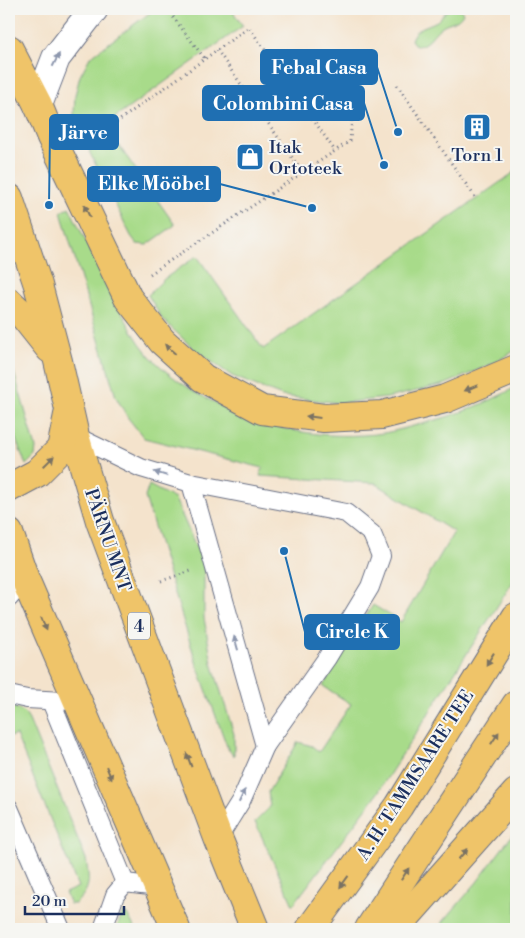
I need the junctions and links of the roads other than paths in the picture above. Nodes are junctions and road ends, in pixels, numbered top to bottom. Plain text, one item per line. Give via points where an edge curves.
1 (94, 9) edge
2 (9, 49) edge
3 (38, 105) junction
4 (9, 198) edge
5 (9, 302) edge
6 (58, 360) junction
7 (516, 369) edge
8 (72, 423) junction
9 (191, 483) junction
10 (9, 488) edge
11 (9, 533) edge
12 (14, 585) edge
13 (516, 617) edge
14 (9, 695) edge
15 (51, 701) junction
16 (78, 702) junction
17 (516, 705) edge
18 (265, 746) junction
19 (516, 793) edge
20 (9, 808) edge
21 (218, 838) junction
22 (125, 883) junction
23 (158, 887) junction
24 (61, 929) edge
25 (103, 929) edge
26 (176, 929) edge
27 (255, 929) edge
28 (310, 929) edge
29 (369, 929) edge
30 (395, 929) edge

3 -> 1 street via 56,58
2 - 3 main road
7 -> 3 main road via 444,399 382,415 324,418 262,410 203,378 162,341 128,298
4 - 6 main road, PÄRNU MNT / 4 via 38,285
5 - 6 main road
6 - 8 main road, PÄRNU MNT / 4
9 -> 8 lane via 141,468
10 -> 8 main road via 37,473 61,449
21 -> 8 main road, PÄRNU MNT / 4 via 100,521
18 -> 9 lane
9 - 18 lane via 346,513 372,534 381,556 370,587 327,658
11 - 12 main road
12 -> 16 main road
13 -> 28 main road, A. H. TAMMSAARE TEE via 399,806
14 - 15 lane
15 - 16 lane
15 - 22 lane
16 -> 23 main road
29 -> 17 main road
21 -> 18 lane via 241,801
30 -> 19 main road
20 - 24 lane
21 - 27 main road, PÄRNU MNT / 4
22 - 23 lane
22 - 25 lane via 115,895
23 - 26 main road

